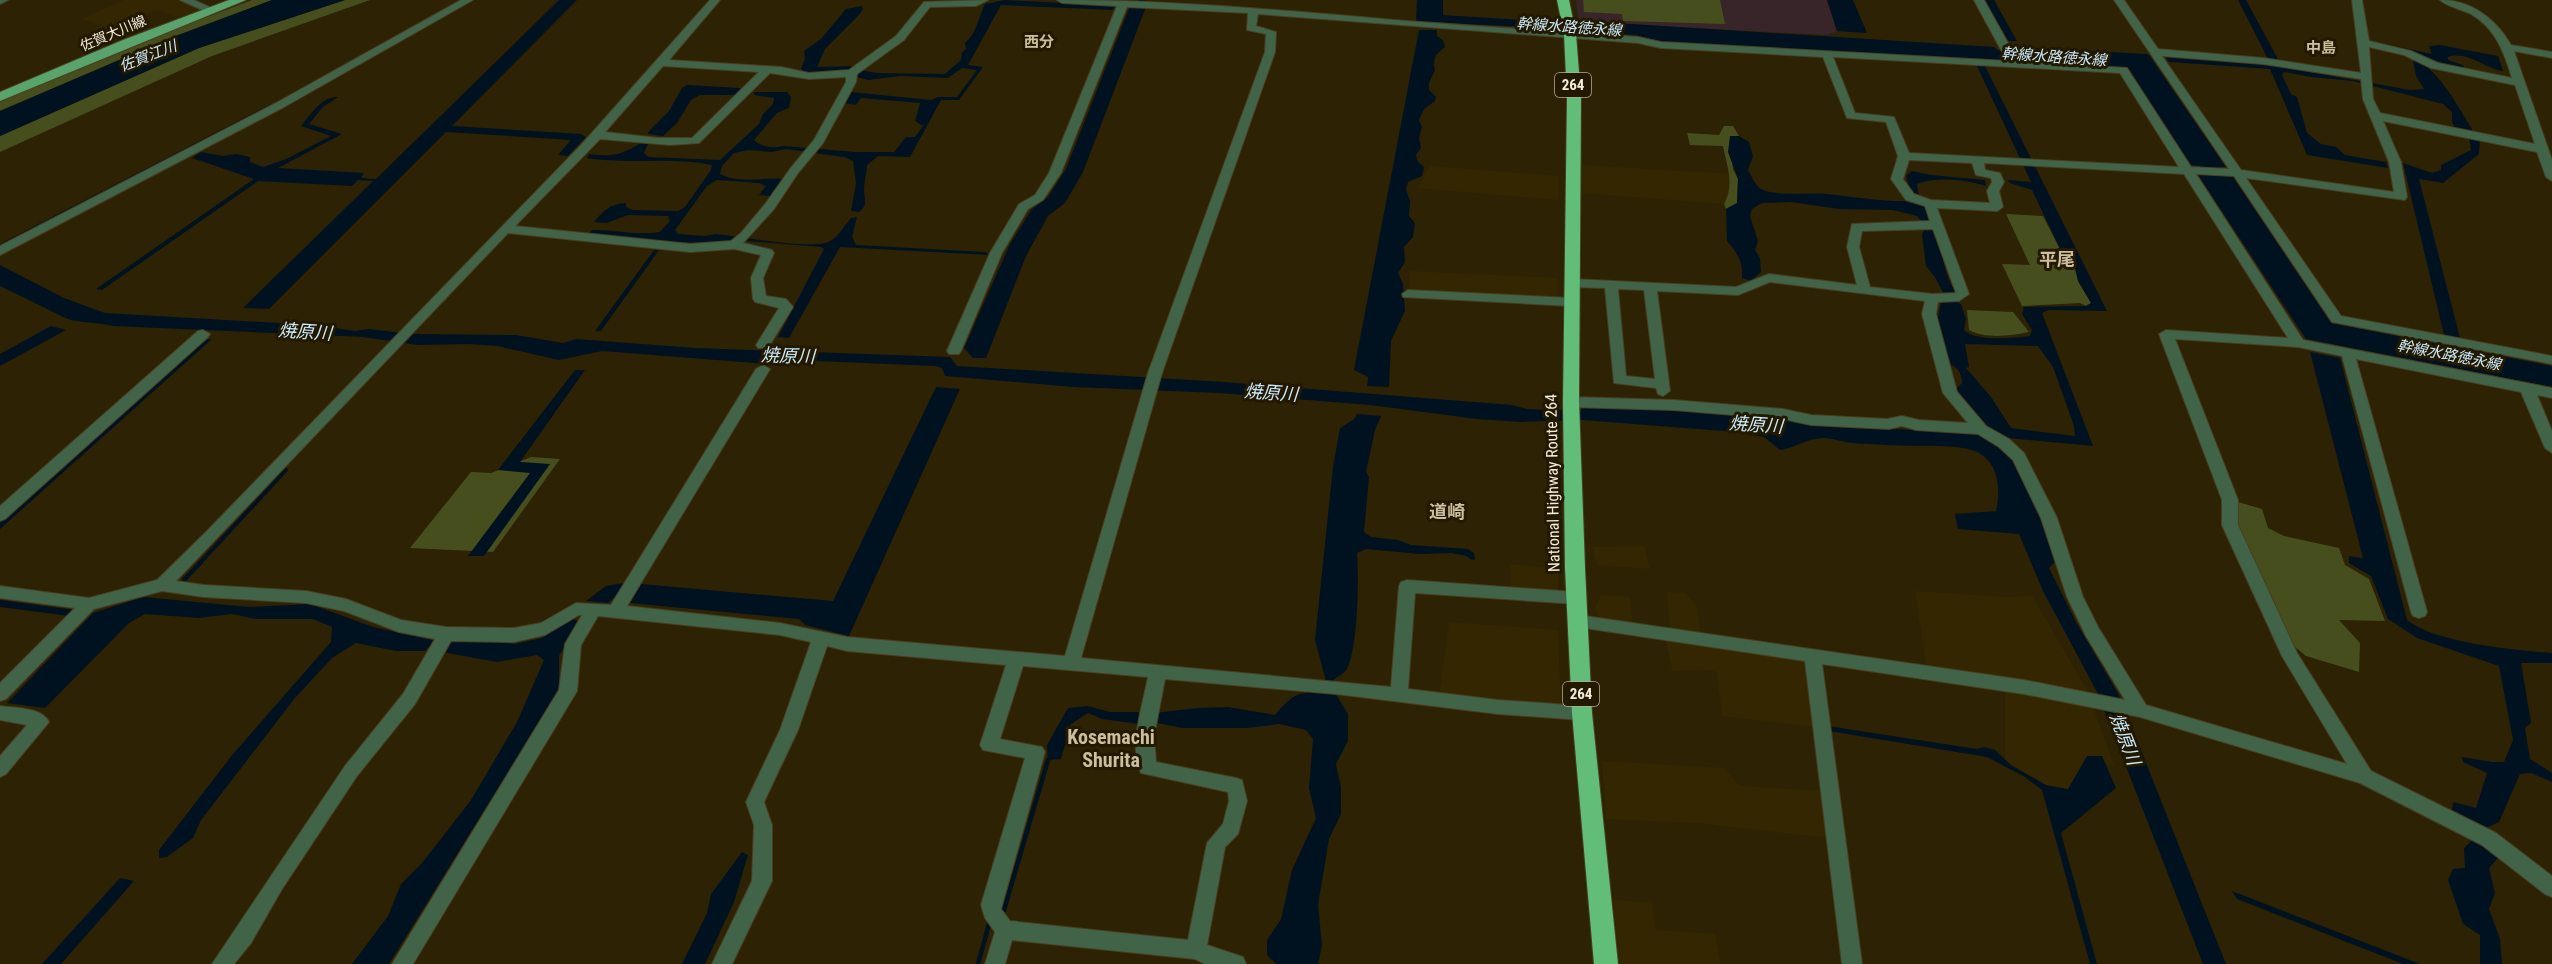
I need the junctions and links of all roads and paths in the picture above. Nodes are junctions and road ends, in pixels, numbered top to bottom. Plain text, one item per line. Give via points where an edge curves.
1 (185, 0) edge
2 (240, 0) edge
3 (468, 0) edge
4 (715, 0) edge
5 (983, 0) edge
6 (1062, 0) edge
7 (1279, 0) edge
8 (1563, 0) edge
9 (1979, 0) edge
10 (2119, 0) edge
11 (2357, 0) edge
12 (2445, 0) edge
13 (1123, 3) junction
14 (211, 9) junction
15 (1254, 10) junction
16 (1277, 12) junction
17 (1570, 34) junction
18 (2364, 43) junction
19 (2506, 47) junction
20 (2154, 52) junction
21 (1827, 55) junction
22 (2552, 55) edge
23 (661, 63) junction
24 (2015, 65) junction
25 (767, 70) junction
26 (852, 73) junction
27 (2367, 81) junction
28 (2518, 82) junction
29 (0, 97) edge
30 (2376, 116) junction
31 (597, 135) junction
32 (2542, 149) junction
33 (1905, 156) junction
34 (1977, 160) junction
35 (2192, 170) junction
36 (2234, 172) junction
37 (2552, 177) edge
38 (1928, 203) junction
39 (1937, 225) junction
40 (505, 229) junction
41 (740, 241) junction
42 (0, 251) edge
43 (1572, 283) junction
44 (1611, 285) junction
45 (1650, 287) junction
46 (1865, 290) junction
47 (1408, 294) dead end
48 (1945, 298) junction
49 (1571, 302) junction
50 (203, 334) dead end
51 (2298, 343) junction
52 (763, 345) dead end
53 (954, 351) dead end
54 (2348, 353) junction
55 (2552, 360) edge
56 (764, 369) dead end
57 (2527, 388) junction
58 (2552, 393) edge
59 (1571, 402) junction
60 (1992, 436) junction
61 (2552, 448) edge
62 (0, 515) edge
63 (162, 585) junction
64 (0, 592) edge
65 (1576, 598) junction
66 (89, 604) junction
67 (594, 609) junction
68 (616, 611) junction
69 (2419, 612) dead end
70 (1578, 621) junction
71 (821, 638) junction
72 (442, 641) junction
73 (1813, 656) junction
74 (1017, 658) junction
75 (1071, 664) junction
76 (1158, 672) junction
77 (0, 694) edge
78 (1399, 695) junction
79 (2140, 710) junction
80 (0, 713) edge
81 (1582, 713) junction
82 (0, 769) edge
83 (2365, 777) junction
84 (2552, 888) edge
85 (1005, 930) junction
86 (1196, 950) junction
87 (222, 964) edge
88 (402, 964) edge
89 (722, 964) edge
90 (995, 964) edge
91 (1236, 964) edge
92 (1606, 964) edge
93 (1852, 964) edge

1 - 14 street
2 - 14 main road, 佐賀大川線
3 - 42 street via 280,105
4 - 23 street
5 - 26 street via 927,4 900,38
6 - 13 street
7 - 16 street
8 - 17 highway, National Highway Route 264 / 264
9 - 24 street
10 - 20 street
11 - 18 street
12 - 19 street via 2481,15 2497,29
13 - 15 street
13 - 53 street via 1055,173 1039,197 1023,207 996,253
14 - 29 main road, 佐賀大川線
15 - 16 street
15 - 75 street via 1251,28 1271,32 1269,52 1155,373
16 - 17 street
17 - 21 street via 1661,45
17 - 43 highway, National Highway Route 264 / 264 via 1574,98
18 - 27 street
18 - 28 street via 2407,53 2436,66
19 - 22 street
19 - 28 street
20 - 27 street via 2263,61
20 - 36 street
21 - 24 street
21 - 33 street via 1851,116 1890,119
23 - 25 street
23 - 31 street
24 - 35 street via 2123,70
25 - 26 street via 809,76
25 - 31 street via 695,141
26 - 41 street via 851,82 819,141
27 - 30 street via 2368,99
28 - 32 street
30 - 32 street
30 - 36 street via 2396,166 2401,198
31 - 40 street
32 - 37 street
33 - 34 street
33 - 38 street via 1897,179 1910,197
34 - 35 street
34 - 38 street via 1980,173 1996,176 1998,182 1993,191 1997,207
35 - 36 street
35 - 51 street
36 - 55 street via 2337,319
38 - 39 street
39 - 46 street via 1856,227 1853,248
39 - 48 street via 1963,294
40 - 41 street via 690,248
40 - 63 street
41 - 52 street via 768,254 757,278 760,299 781,302 786,307
43 - 44 street
43 - 49 highway, National Highway Route 264 / 264
44 - 45 street
44 - 45 street via 1619,380 1663,391
45 - 46 street via 1738,291 1769,278
46 - 48 street
47 - 49 street
48 - 60 street via 1929,314 1950,393
49 - 59 highway, National Highway Route 264 / 264
50 - 62 street
51 - 54 street
51 - 83 street via 2166,334 2230,500 2230,525 2290,656
54 - 57 street
54 - 69 street
56 - 68 street
57 - 58 street
57 - 61 street
59 - 60 street via 1673,405 1811,420 1889,424 1896,420
59 - 65 highway, National Highway Route 264 / 264
60 - 79 street via 2019,457 2049,518 2075,597
63 - 66 street
63 - 72 street via 306,597 346,605
64 - 66 street
65 - 70 highway, National Highway Route 264 / 264
65 - 78 street via 1407,586
66 - 77 street
67 - 68 street
67 - 72 street via 576,609 545,629
67 - 88 street via 573,644 568,691
68 - 71 street via 780,629
70 - 73 street
70 - 81 highway, National Highway Route 264 / 264
71 - 74 street via 847,644
71 - 89 street via 789,730 755,802 763,825 762,881
72 - 87 street via 409,699 351,771
73 - 79 street via 2024,687
73 - 93 street
74 - 75 street
74 - 85 street via 989,745 1036,752 992,905 992,912
75 - 76 street
76 - 78 street
76 - 86 street via 1145,736 1147,768 1236,786 1238,801 1231,828 1216,843
78 - 81 street
79 - 83 street
80 - 82 street via 40,722
81 - 92 highway, National Highway Route 264 / 264
83 - 84 street via 2489,839
85 - 86 street
85 - 90 street
86 - 91 street

